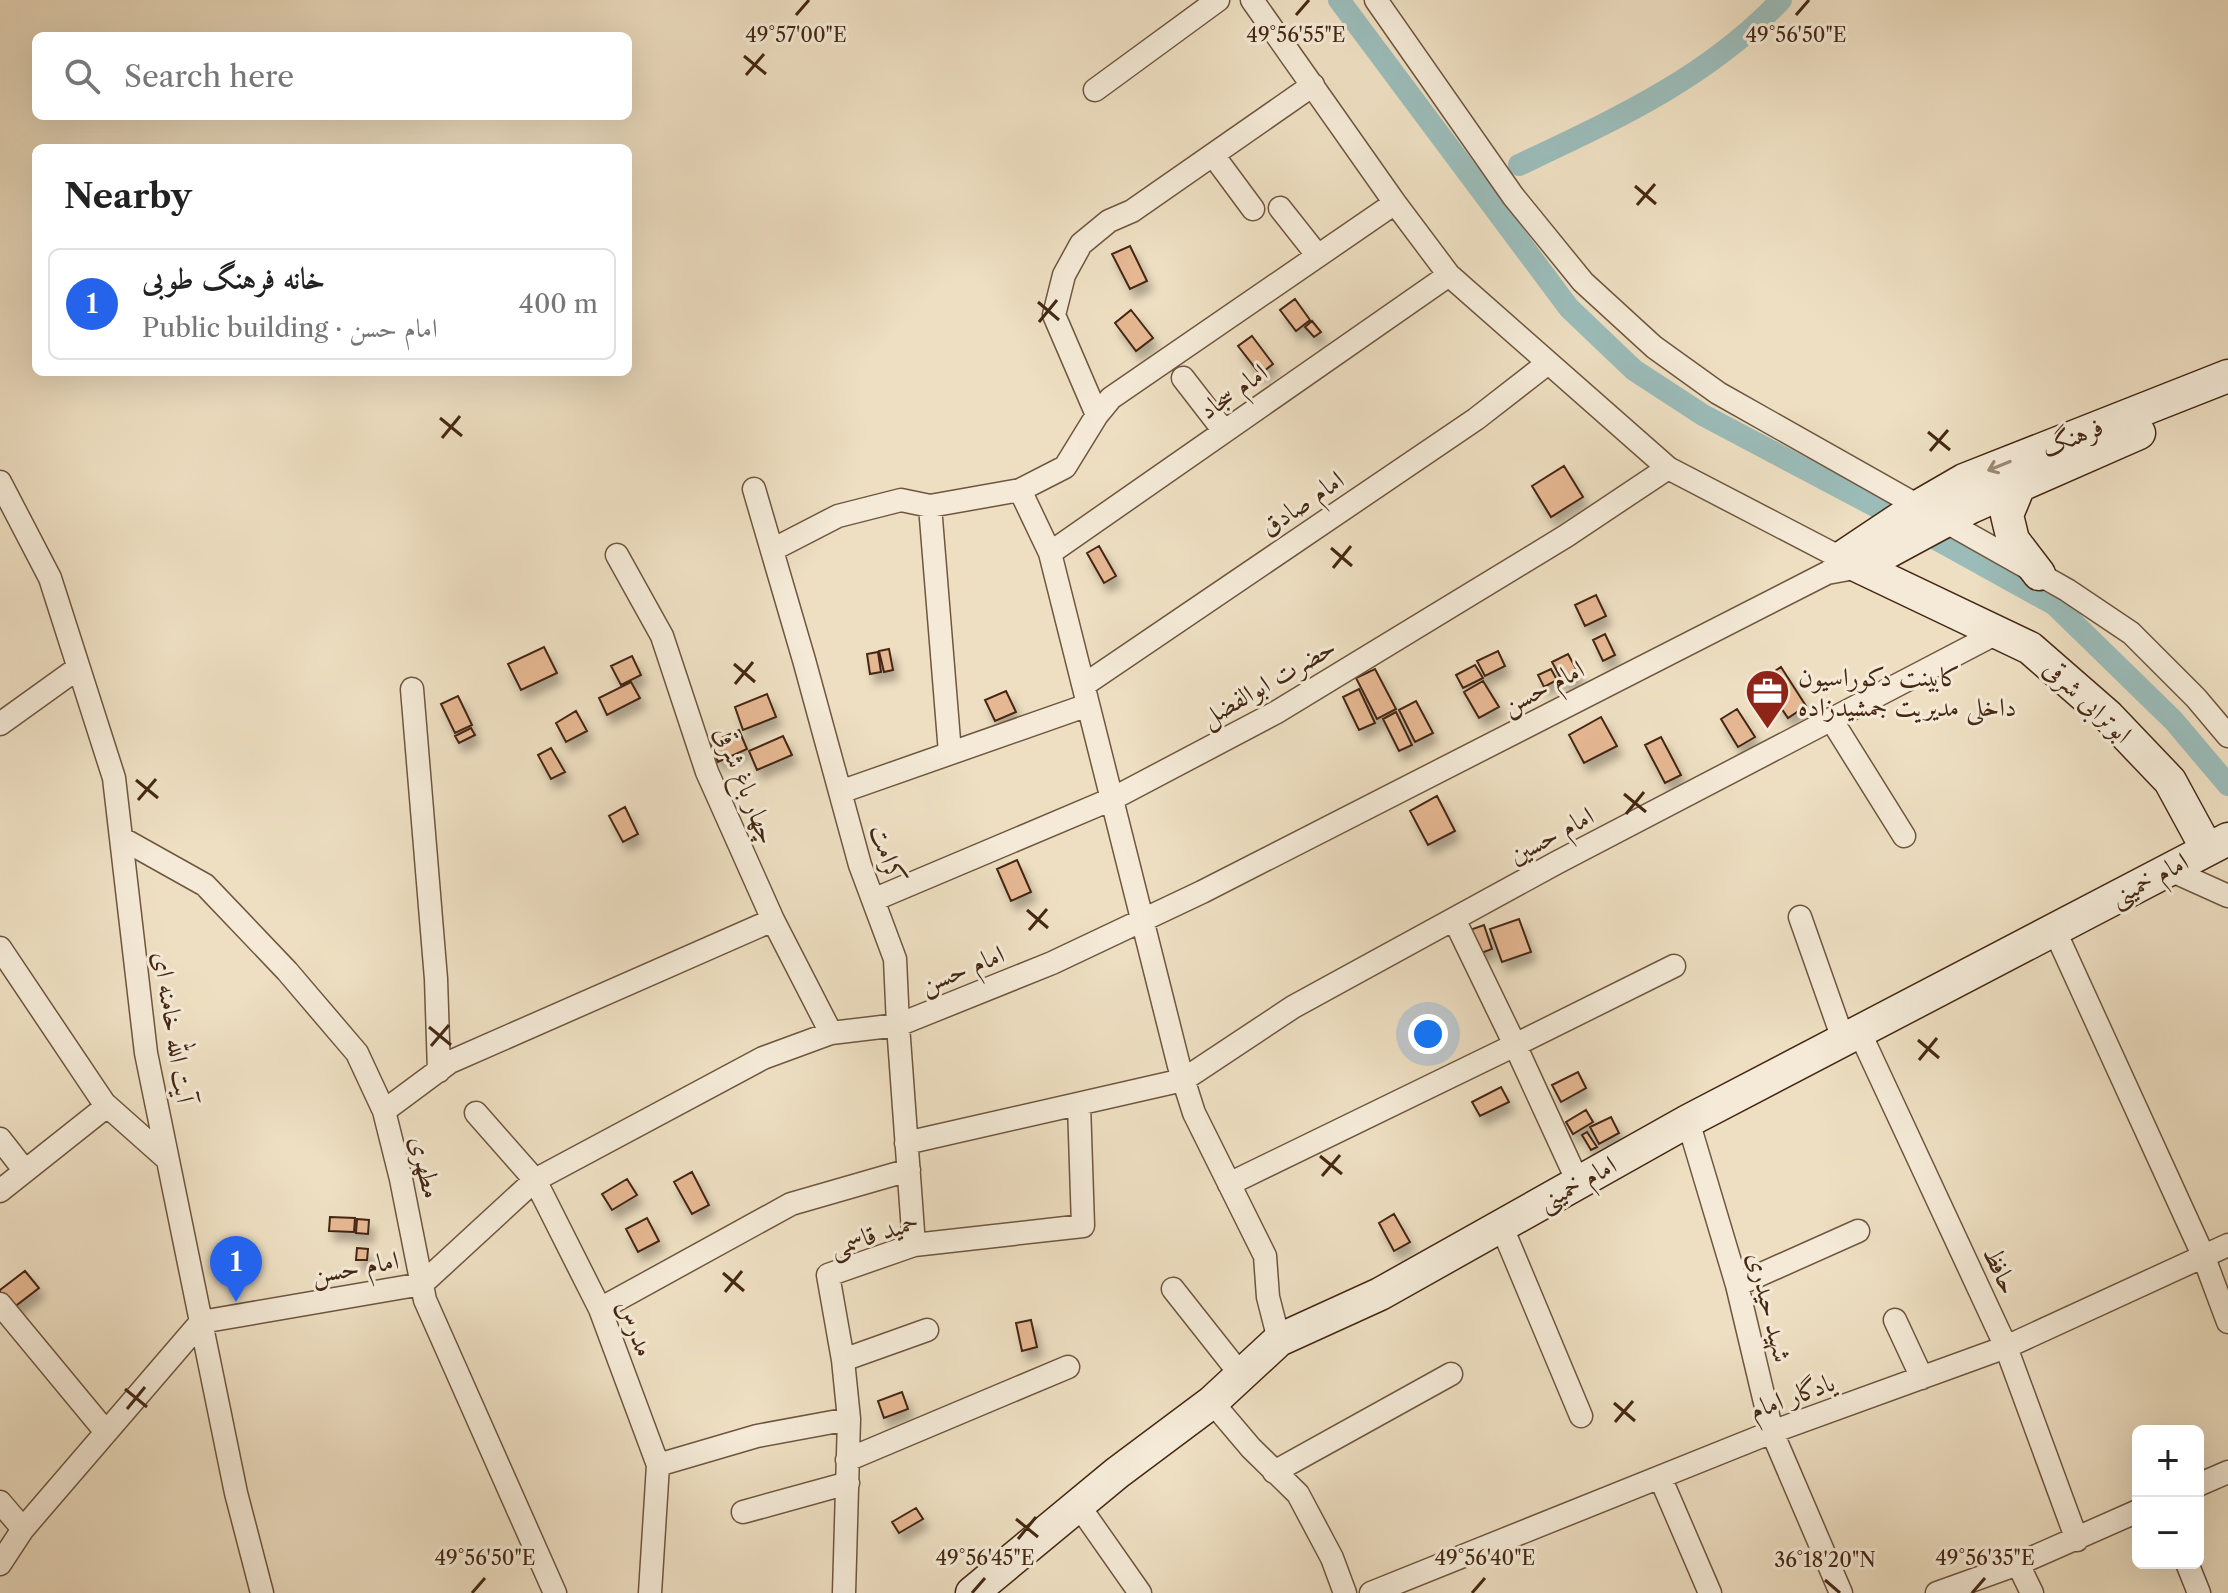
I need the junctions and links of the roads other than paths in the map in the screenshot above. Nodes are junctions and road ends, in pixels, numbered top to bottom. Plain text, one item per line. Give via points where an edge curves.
1 (1218, 0) edge
2 (1252, 0) edge
3 (1376, 0) edge
4 (1313, 85) junction
5 (1095, 90) dead end
6 (1213, 155) junction
7 (1395, 203) junction
8 (1280, 208) dead end
9 (1253, 209) dead end
10 (1318, 256) junction
11 (1449, 275) junction
12 (1548, 363) junction
13 (2228, 376) edge
14 (1183, 378) dead end
15 (2228, 400) edge
16 (1097, 415) junction
17 (1224, 431) junction
18 (1668, 468) junction
19 (0, 482) edge
20 (2019, 486) junction
21 (754, 489) dead end
22 (1020, 490) junction
23 (930, 506) junction
24 (1926, 517) junction
25 (772, 550) junction
26 (1050, 553) junction
27 (617, 555) dead end
28 (1853, 560) junction
29 (2039, 574) junction
30 (1997, 633) junction
31 (78, 668) junction
32 (412, 689) dead end
33 (1086, 695) junction
34 (1831, 719) junction
35 (0, 724) edge
36 (2228, 736) edge
37 (950, 753) junction
38 (840, 792) junction
39 (1112, 799) junction
40 (1904, 836) dead end
41 (121, 838) junction
42 (2221, 842) edge
43 (2168, 869) junction
44 (2228, 896) edge
45 (873, 900) junction
46 (1800, 917) dead end
47 (1454, 919) junction
48 (773, 920) junction
49 (1143, 920) junction
50 (2054, 929) junction
51 (0, 948) edge
52 (1674, 966) dead end
53 (898, 1025) junction
54 (831, 1033) junction
55 (1851, 1035) junction
56 (1515, 1045) junction
57 (439, 1071) junction
58 (1183, 1080) junction
59 (1079, 1104) junction
60 (107, 1106) junction
61 (384, 1111) junction
62 (476, 1113) dead end
63 (1688, 1121) junction
64 (0, 1139) edge
65 (906, 1143) junction
66 (167, 1159) junction
67 (909, 1170) junction
68 (25, 1171) junction
69 (535, 1180) junction
70 (1578, 1182) junction
71 (1229, 1184) junction
72 (0, 1191) edge
73 (1501, 1225) junction
74 (1858, 1231) dead end
75 (914, 1245) junction
76 (2228, 1245) edge
77 (2203, 1255) junction
78 (422, 1284) junction
79 (1737, 1285) junction
80 (1173, 1289) dead end
81 (0, 1304) edge
82 (600, 1309) junction
83 (1895, 1320) dead end
84 (201, 1322) junction
85 (2228, 1322) edge
86 (927, 1330) dead end
87 (1279, 1340) junction
88 (2006, 1347) junction
89 (843, 1360) junction
90 (1068, 1367) dead end
91 (1451, 1374) dead end
92 (1241, 1375) junction
93 (1922, 1378) junction
94 (1212, 1402) junction
95 (1581, 1416) dead end
96 (849, 1419) junction
97 (106, 1432) junction
98 (1772, 1432) junction
99 (847, 1460) junction
100 (658, 1465) junction
101 (1274, 1472) junction
102 (2228, 1472) edge
103 (1660, 1477) junction
104 (2204, 1482) edge
105 (848, 1483) junction
106 (0, 1502) edge
107 (1079, 1506) junction
108 (743, 1512) dead end
109 (2132, 1514) edge
110 (23, 1529) junction
111 (2077, 1540) junction
112 (0, 1564) edge
113 (2018, 1564) junction
114 (2189, 1569) edge
115 (981, 1590) edge
116 (262, 1593) edge
117 (555, 1593) edge
118 (650, 1593) edge
119 (844, 1593) edge
120 (1140, 1593) edge
121 (1345, 1593) edge
122 (1371, 1593) edge
123 (1710, 1593) edge
124 (1841, 1593) edge
125 (1937, 1593) edge
126 (2032, 1593) edge
127 (2199, 1593) edge

1 - 5 street
2 - 4 street
3 - 24 street via 1513,196 1583,282 1654,347 1718,393
4 - 6 street
4 - 7 street
6 - 9 street
6 - 16 street via 1096,230 1081,244 1064,275 1054,315
7 - 10 street
7 - 11 street
8 - 10 street
10 - 16 street via 1111,398
11 - 12 street
11 - 17 street, امام سجاد
12 - 18 street
12 - 33 street, امام صادق
13 -> 24 street, فرهنگ via 1964,480
14 - 17 street
15 - 20 street, فرهنگ
16 - 22 street via 1065,467
17 - 26 street, امام سجاد
18 - 28 street
18 - 39 street, حضرت ابوالفضل via 1275,713
19 - 31 street, آیت الله خامنه ای via 50,578
20 - 24 street, فرهنگ via 1971,507
20 - 29 street via 2007,515 2013,540
21 - 25 street, کرامت
22 - 23 street
22 - 26 street
23 - 25 street via 901,500 838,516
23 - 37 street
24 - 28 street
24 - 29 street
25 - 38 street, کرامت
26 - 33 street
27 - 48 street, چهار باغ شرقی via 662,636 707,772
28 - 30 street, ابوترابی شرقی
28 - 49 street, امام حسن
29 - 36 street via 2131,633
30 - 34 street, امام حسین
30 - 42 street, ابوترابی شرقی via 2030,648 2108,716
31 - 35 street
31 - 41 street, آیت الله خامنه ای via 114,778
32 - 57 street
33 - 37 street, امام صادق
33 - 39 street
34 - 40 street
34 - 47 street, امام حسین
37 - 38 street, امام صادق
38 - 45 street, کرامت
39 - 45 street, حضرت ابوالفضل
39 - 49 street
41 - 61 street, مطهری via 205,885 357,1053
41 - 66 street, آیت الله خامنه ای via 146,1053
42 - 43 street, امام خمینی
43 - 44 street
43 - 50 street, امام خمینی
45 - 53 street, کرامت via 895,959
46 - 55 street, حافظ
47 - 56 street
47 - 58 street, امام حسین via 1293,1007
48 - 54 street, چهار باغ شرقی
48 - 57 street
49 - 53 street, امام حسن
49 - 58 street
50 - 55 street, امام خمینی
50 - 77 street
51 - 60 street
52 - 56 street
53 - 54 street, امام حسن
53 - 65 street, کرامت
54 - 69 street, امام حسن via 763,1058
55 - 63 street, امام خمینی
55 - 88 street, حافظ
56 - 70 street
56 - 71 street
57 - 61 street
58 - 59 street
58 - 71 street
59 - 65 street
59 - 75 street, حمید قاسمی via 1083,1226
60 - 66 street
60 - 68 street
61 - 78 street, مطهری
62 - 69 street, مدرس
63 - 70 street, امام خمینی
63 - 79 street, شهید حیدری
64 - 68 street
65 - 67 street, کرامت
66 - 84 street, آیت الله خامنه ای
67 - 75 street, کرامت
67 - 82 street via 791,1204
68 - 72 street
69 - 78 street, امام حسن
69 - 82 street, مدرس
70 - 73 street, امام خمینی
71 - 87 street via 1265,1256
73 - 87 street, امام خمینی via 1380,1294
73 - 95 street
74 - 79 street
75 - 89 street, حمید قاسمی via 828,1275
76 - 77 street, یادگار امام
77 - 85 street
77 - 88 street, یادگار امام
78 - 84 street, امام حسن
78 - 117 street, مطهری
79 - 98 street, شهید حیدری
80 - 92 street
81 - 97 street
82 - 100 street, مدرس
83 - 93 street
84 - 97 street
84 - 116 street, آیت الله خامنه ای
86 - 89 street
87 - 92 street, امام خمینی
88 - 93 street, یادگار امام
88 - 111 street, حافظ
89 - 96 street, حمید قاسمی
90 - 99 street
91 - 101 street
92 - 94 street, امام خمینی
93 - 98 street, یادگار امام
94 - 101 street
94 - 107 street, امام خمینی
96 - 99 street, حمید قاسمی
96 - 100 street via 757,1436
97 - 110 street
98 - 103 street, یادگار امام
98 - 124 street, شهید حیدری
99 - 105 street, حمید قاسمی
100 - 118 street, مدرس
101 - 121 street via 1298,1494
102 - 104 street
103 - 122 street, یادگار امام
103 - 123 street
105 - 108 street
105 - 119 street, حمید قاسمی
106 - 110 street
107 - 115 street, امام خمینی
107 - 120 street
109 - 111 street
110 - 112 street
111 - 113 street
113 - 125 street
113 - 126 street
114 - 127 street

